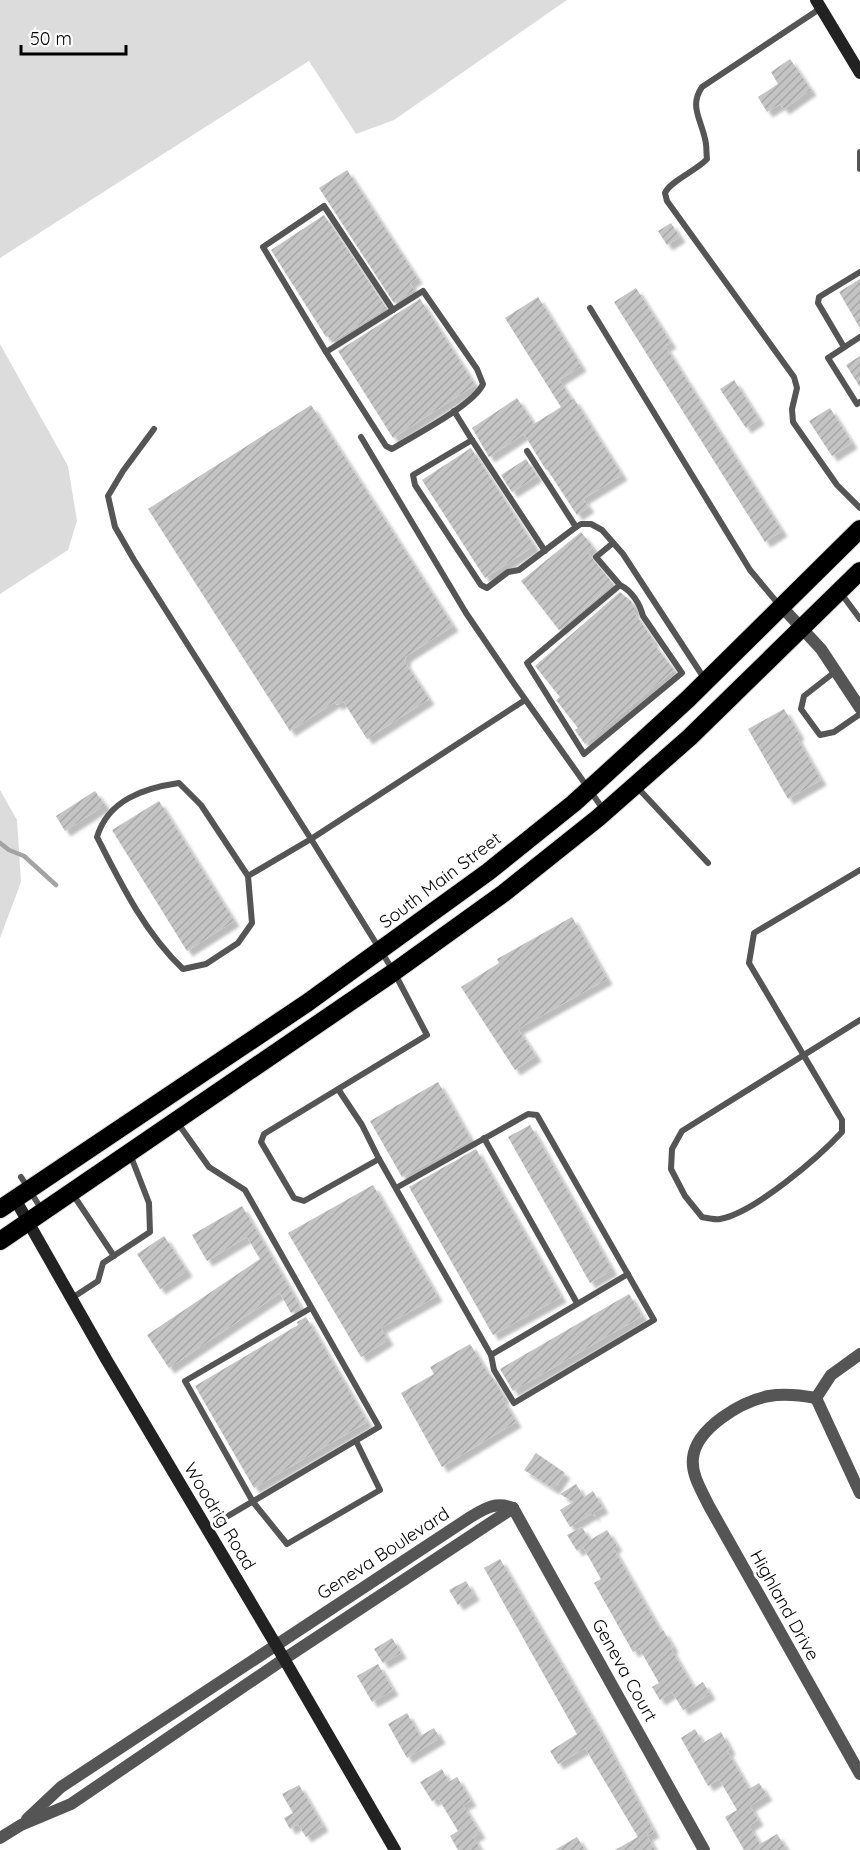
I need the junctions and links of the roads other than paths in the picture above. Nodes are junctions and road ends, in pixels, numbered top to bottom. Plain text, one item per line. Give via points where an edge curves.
1 (819, 4) edge
2 (860, 73) edge
3 (860, 152) edge
4 (860, 169) edge
5 (860, 272) edge
6 (590, 308) dead end
7 (393, 310) junction
8 (860, 337) edge
9 (844, 347) junction
10 (326, 352) junction
11 (860, 402) edge
12 (454, 411) junction
13 (154, 429) dead end
14 (361, 437) dead end
15 (472, 440) junction
16 (527, 451) dead end
17 (860, 508) edge
18 (576, 527) junction
19 (860, 529) edge
20 (613, 543) junction
21 (545, 551) junction
22 (860, 570) edge
23 (620, 585) junction
24 (839, 591) junction
25 (781, 606) junction
26 (860, 620) edge
27 (801, 627) junction
28 (836, 671) junction
29 (706, 681) junction
30 (856, 693) edge
31 (525, 700) junction
32 (860, 708) edge
33 (860, 714) edge
34 (636, 785) junction
35 (589, 790) junction
36 (605, 812) junction
37 (311, 839) junction
38 (708, 863) dead end
39 (860, 870) edge
40 (248, 876) junction
41 (380, 951) junction
42 (394, 972) junction
43 (860, 1020) edge
44 (802, 1056) junction
45 (338, 1089) junction
46 (177, 1121) junction
47 (484, 1138) junction
48 (130, 1154) junction
49 (379, 1159) junction
50 (396, 1188) junction
51 (22, 1189) junction
52 (72, 1192) junction
53 (0, 1209) edge
54 (36, 1216) junction
55 (0, 1241) edge
56 (114, 1256) junction
57 (628, 1274) junction
58 (72, 1298) junction
59 (576, 1303) junction
60 (311, 1308) junction
61 (860, 1354) edge
62 (491, 1355) junction
63 (816, 1398) junction
64 (356, 1441) junction
65 (860, 1493) edge
66 (253, 1502) junction
67 (513, 1508) junction
68 (206, 1528) junction
69 (276, 1645) junction
70 (284, 1659) junction
71 (142, 1733) junction
72 (152, 1749) junction
73 (860, 1774) edge
74 (21, 1824) junction
75 (0, 1838) edge
76 (394, 1850) edge
77 (704, 1850) edge

1 - 2 street
1 - 17 lane via 702,87 696,96 696,110 706,159 665,193 794,377 797,388 793,422 837,485
3 - 4 lane
5 - 9 lane via 819,297 818,303
6 - 25 lane via 750,570
7 - 10 lane
7 - 10 lane via 324,206 263,247
7 - 12 lane via 423,291 477,369 483,384 480,392
8 - 9 lane
9 - 11 lane via 828,358 857,404
10 - 12 lane via 386,446 392,449
12 - 15 lane
13 - 37 lane via 108,496 115,527
14 - 31 lane via 466,613
15 - 21 lane
15 - 21 lane via 413,475 415,484 481,585 487,588
16 - 18 lane
18 - 20 lane via 591,524
18 - 21 lane
19 - 25 highway, South Main Street
20 - 23 lane via 596,557
20 - 29 lane
22 - 24 highway
23 - 23 lane via 527,663 584,754 681,673 640,607
24 - 26 lane
24 - 27 highway
25 - 27 street
25 - 29 highway, South Main Street
27 - 28 street
27 - 34 highway
28 - 30 street
28 - 33 lane via 804,696 801,709 820,735 834,732
29 - 35 highway, South Main Street
30 - 32 street
31 - 35 lane
31 - 37 lane
34 - 36 highway
34 - 38 lane
35 - 36 lane
35 - 41 highway, South Main Street via 488,872
36 - 42 highway via 504,893
37 - 40 lane
37 - 41 lane
39 - 44 lane via 754,933 749,963
40 - 40 lane via 201,805 179,783 152,786 119,804 102,822 97,837 132,904 183,969 206,964 238,943 252,923
41 - 42 lane
41 - 51 highway, South Main Street
42 - 45 lane via 428,1035
42 - 46 highway
43 - 44 lane
44 - 44 lane via 682,1131 672,1149 671,1169 702,1217 719,1219 744,1210 804,1169 842,1132 842,1120
45 - 49 lane
45 - 49 lane via 264,1134 261,1142 294,1198 304,1201
46 - 48 highway
46 - 60 lane via 209,1167 245,1190
47 - 50 lane
47 - 57 lane via 528,1114 537,1115
47 - 59 lane
48 - 52 highway
48 - 56 lane via 149,1203 150,1232
49 - 50 lane
50 - 62 lane
51 - 53 highway, South Main Street
51 - 54 street, Woodrig Road
52 - 54 highway
52 - 56 lane
54 - 55 highway
54 - 58 street, Woodrig Road
56 - 58 lane via 103,1263 98,1281
57 - 59 lane
57 - 62 lane via 654,1320 514,1403 494,1370
58 - 68 street, Woodrig Road
59 - 62 lane
60 - 64 lane via 379,1427
60 - 66 lane via 185,1381
61 - 63 street via 831,1375
63 - 65 street
63 - 73 street, Highland Drive via 769,1396 735,1409 707,1430 695,1449 693,1462 697,1482
64 - 66 lane
64 - 66 lane via 380,1490 370,1496 287,1544
66 - 68 lane
67 - 69 street, Geneva Boulevard via 494,1504 484,1509
67 - 70 street
67 - 77 street, Geneva Court
68 - 69 street, Woodrig Road
69 - 70 street, Woodrig Road
69 - 71 street, Geneva Boulevard
70 - 72 street
70 - 76 street, Woodrig Road
71 - 72 street
71 - 74 street, Geneva Boulevard via 61,1787
72 - 74 street via 71,1804
74 - 75 street

